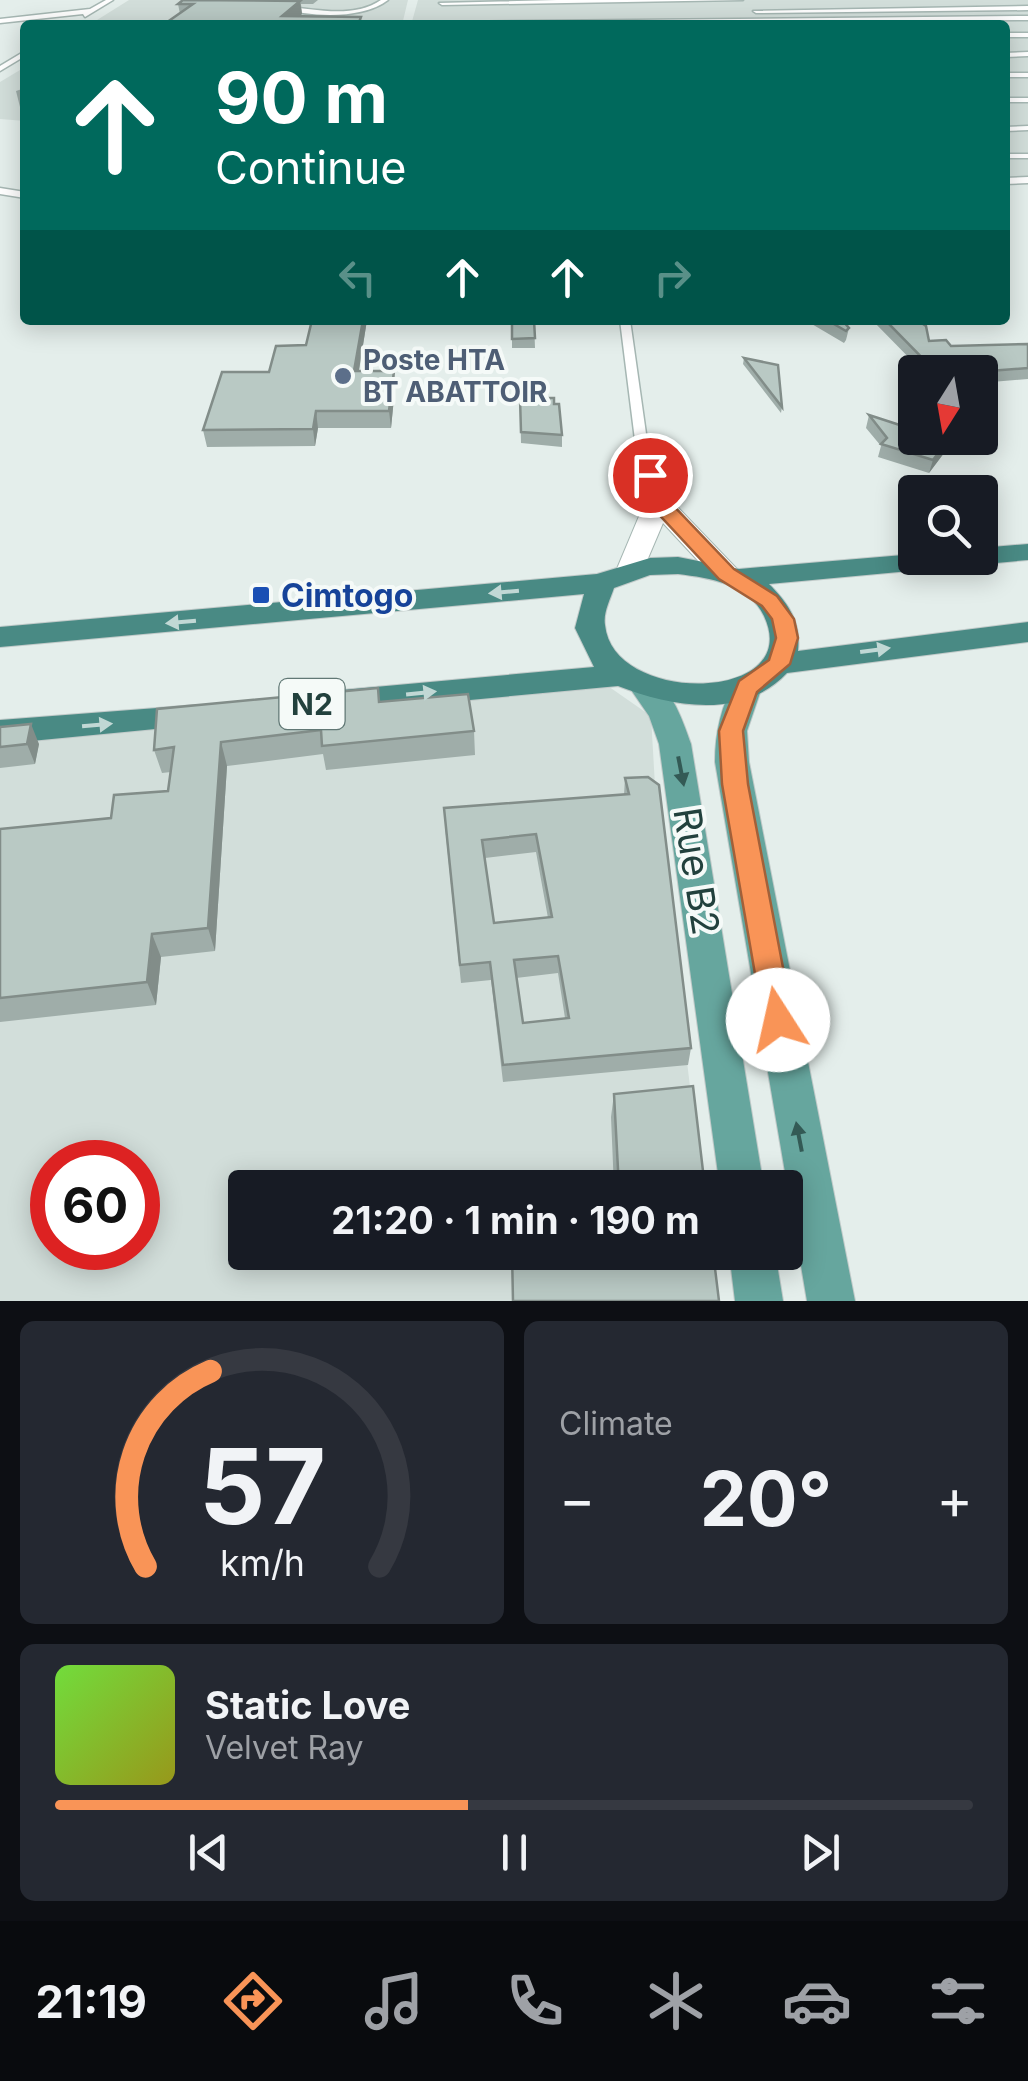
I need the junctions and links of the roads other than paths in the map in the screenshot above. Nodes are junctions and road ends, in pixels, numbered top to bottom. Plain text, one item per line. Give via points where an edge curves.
1 (110, 0) edge
2 (165, 0) edge
3 (386, 0) edge
4 (740, 0) edge
5 (784, 0) edge
6 (442, 1) edge
7 (204, 3) edge
8 (282, 8) edge
9 (1028, 8) edge
10 (792, 10) junction
11 (320, 11) junction
12 (91, 12) junction
13 (442, 14) junction
14 (1028, 18) edge
15 (77, 20) edge
16 (310, 20) edge
17 (441, 20) edge
18 (799, 20) edge
19 (937, 20) edge
20 (0, 22) edge
21 (627, 325) edge
22 (658, 502) junction
23 (1028, 552) edge
24 (998, 554) edge
25 (898, 563) edge
26 (630, 571) junction
27 (731, 576) junction
28 (602, 583) junction
29 (1028, 632) edge
30 (0, 637) edge
31 (763, 676) junction
32 (633, 680) junction
33 (304, 705) edge
34 (228, 712) edge
35 (0, 732) edge
36 (739, 1170) edge
37 (754, 1270) edge
38 (758, 1301) edge
39 (830, 1301) edge

1 - 12 lane
2 - 7 lane
3 - 11 lane via 364,10
4 - 6 lane
5 - 10 lane
6 - 13 lane
8 - 11 lane
9 - 10 lane
10 - 13 lane
10 - 18 lane
11 - 16 lane
12 - 15 lane
12 - 20 lane
13 - 17 lane
14 - 19 lane
21 - 22 lane via 642,448
22 - 26 street
22 - 27 street
23 - 24 highway
25 - 27 highway
26 - 27 highway via 672,566
26 - 28 highway
27 - 31 highway via 770,601 782,619 787,638
28 -> 30 highway
28 - 32 highway via 590,626 595,646
31 -> 29 highway, N2
31 - 32 highway, N2 via 689,696
39 -> 31 main road, Rue B2 via 732,762 731,731
33 -> 32 highway, N2
32 -> 36 main road, Rue B2 via 664,713 676,744
35 -> 34 highway
37 - 38 main road

